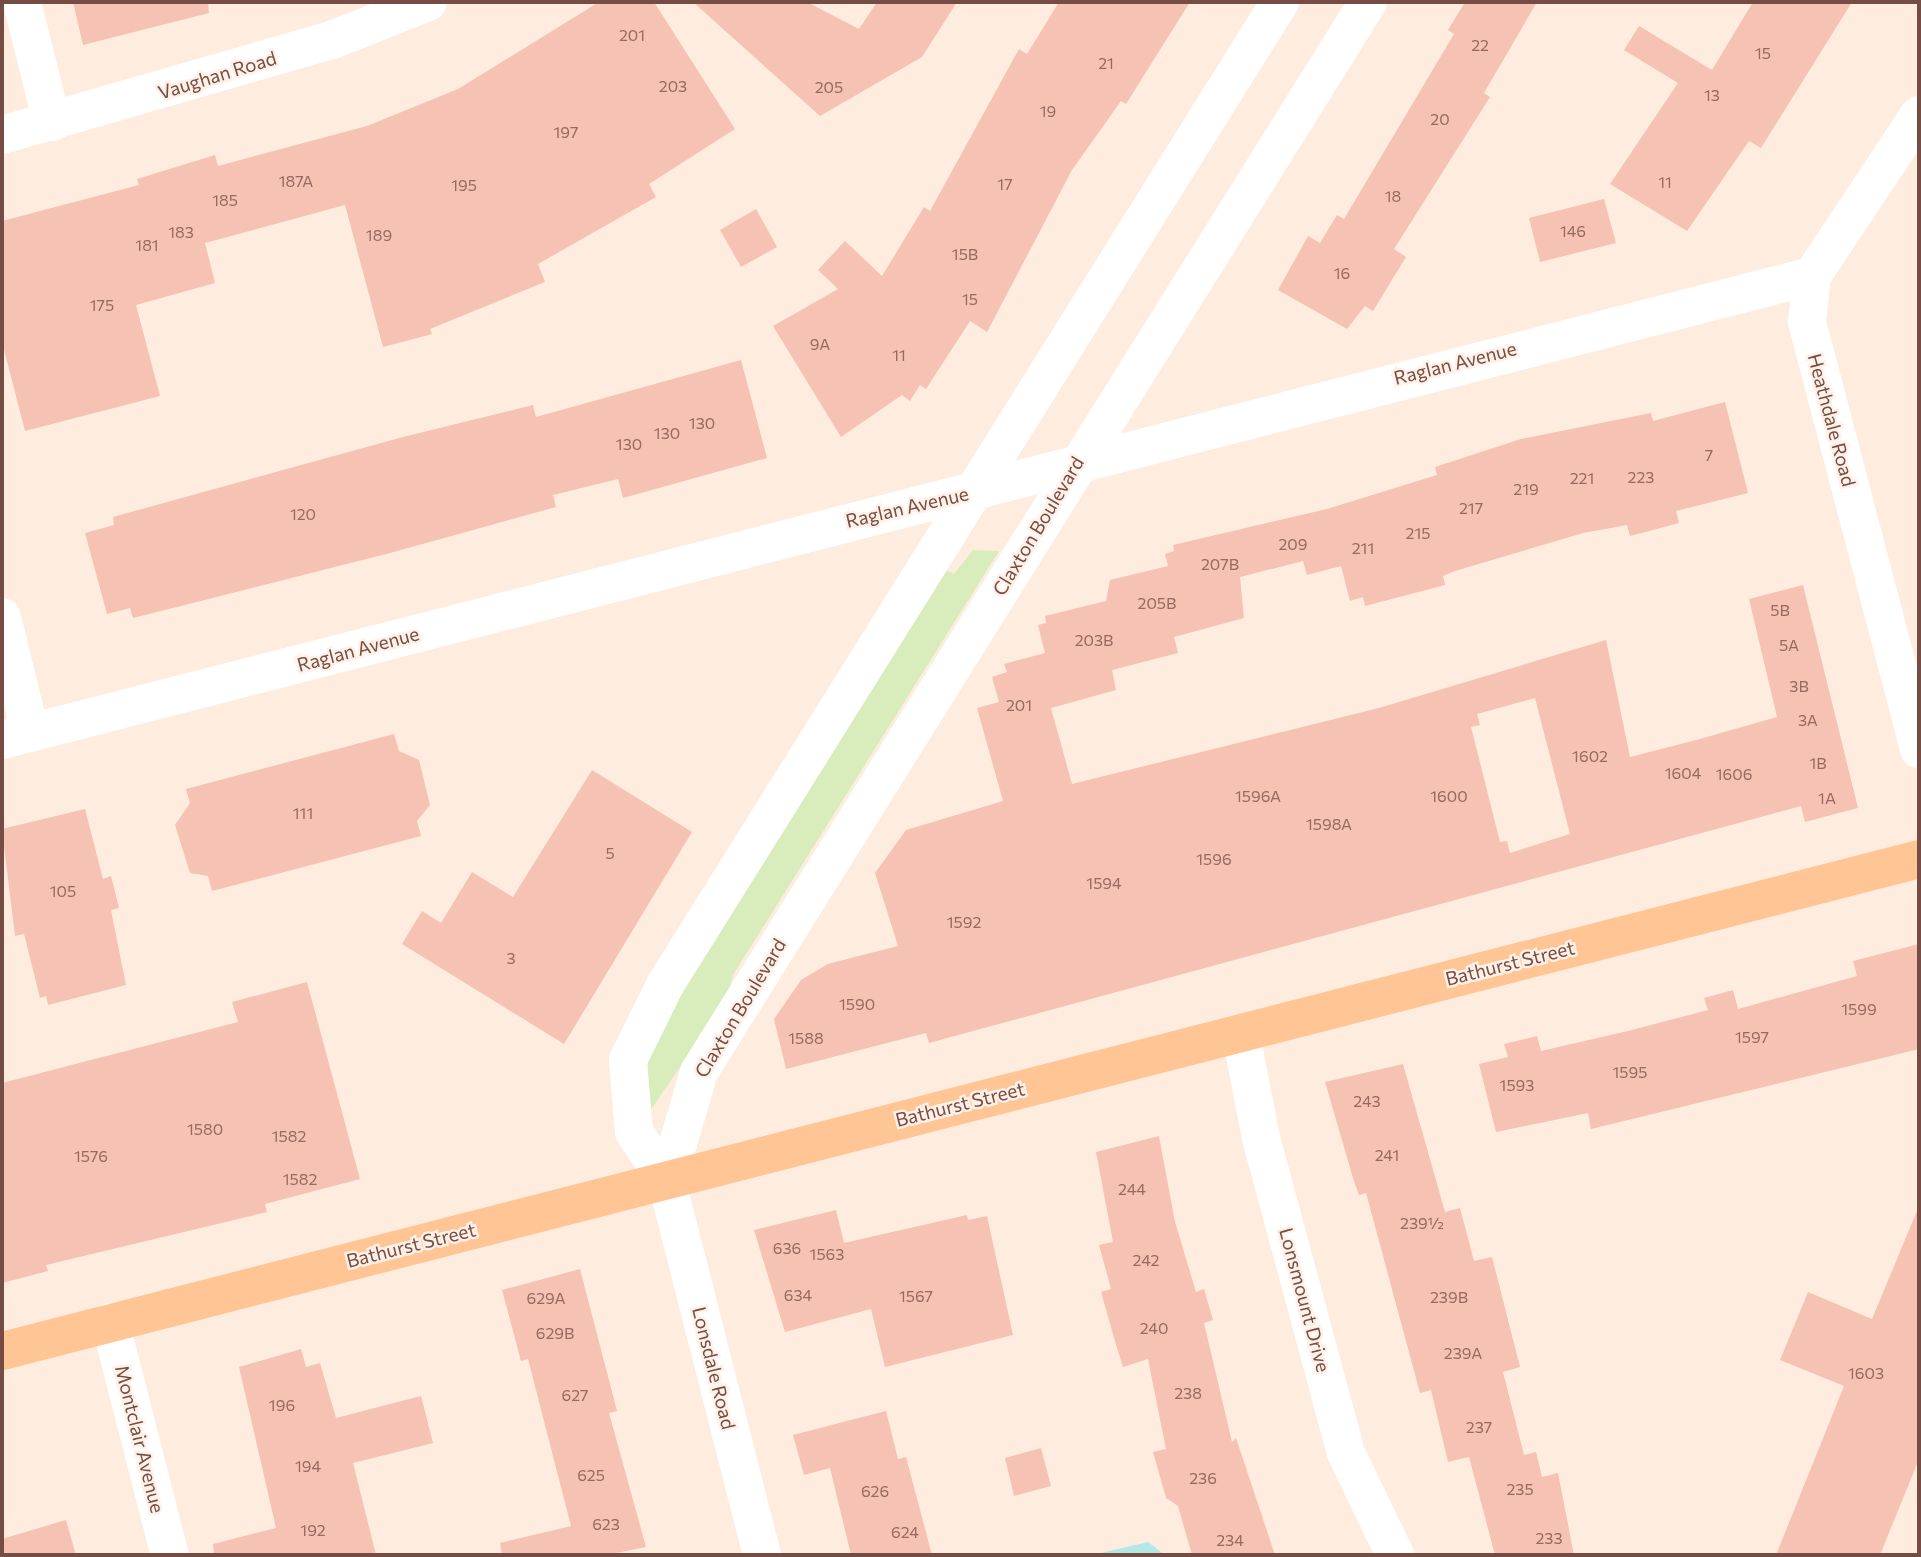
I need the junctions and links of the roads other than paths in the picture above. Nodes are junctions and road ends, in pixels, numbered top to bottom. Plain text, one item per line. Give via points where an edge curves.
1 (22, 2) edge
2 (428, 2) edge
3 (1280, 2) edge
4 (1368, 2) edge
5 (1919, 115) edge
6 (52, 122) junction
7 (2, 135) edge
8 (1812, 276) junction
9 (1075, 464) junction
10 (974, 492) junction
11 (2, 617) edge
12 (16, 736) edge
13 (1919, 750) edge
14 (1919, 859) edge
15 (1241, 1035) junction
16 (667, 1181) junction
17 (110, 1322) junction
18 (2, 1351) edge
19 (170, 1555) edge
20 (762, 1555) edge
21 (1395, 1555) edge

1 - 6 street
2 - 6 street, Vaughan Road via 332,40
3 - 10 street
4 - 9 street, Claxton Boulevard
5 - 8 street, Heathdale Road
6 - 7 street, Vaughan Road
8 - 9 street, Raglan Avenue
8 - 13 street, Heathdale Road via 1807,322
9 - 10 street, Raglan Avenue
9 - 16 street, Claxton Boulevard via 699,1072
10 - 12 street, Raglan Avenue
10 - 16 street via 665,985 628,1060 634,1132
11 - 12 street
14 - 15 main road, Bathurst Street
15 - 16 main road, Bathurst Street
15 - 21 street, Lonsmount Drive via 1261,1138 1346,1453
16 - 17 main road, Bathurst Street
16 - 20 street, Lonsdale Road
17 - 18 main road, Bathurst Street
17 - 19 street, Montclair Avenue

